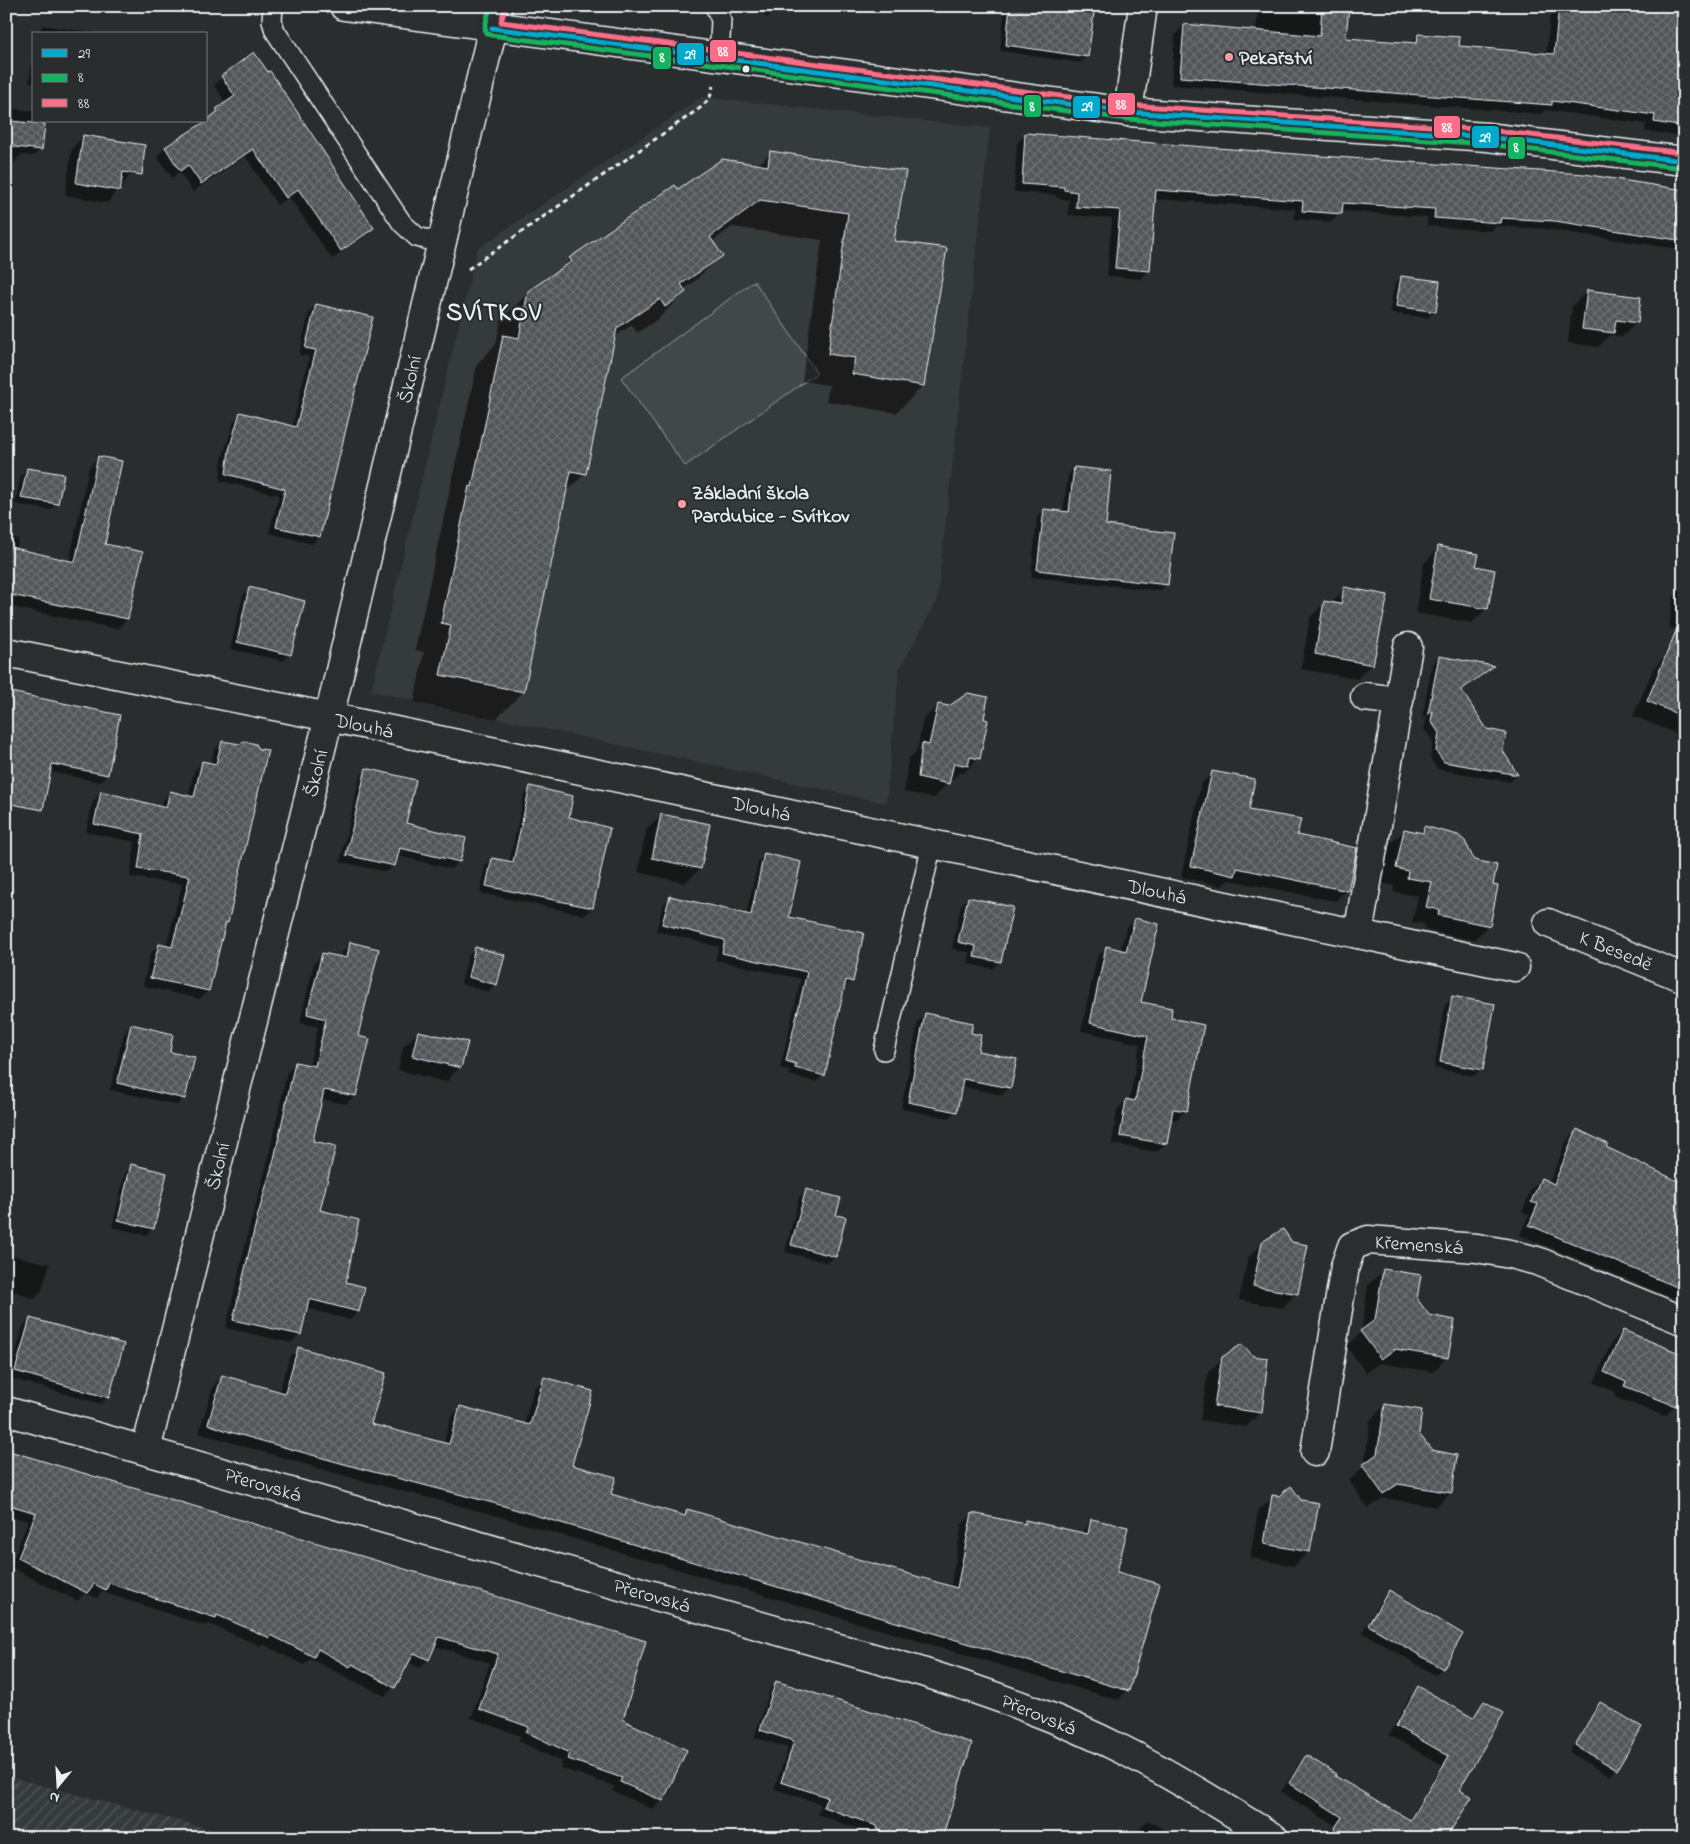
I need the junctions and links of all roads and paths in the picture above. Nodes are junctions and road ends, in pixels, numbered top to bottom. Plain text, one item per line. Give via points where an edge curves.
1 (274, 6) edge
2 (344, 6) edge
3 (715, 6) edge
4 (1143, 6) edge
5 (495, 17) edge
6 (719, 58) junction
7 (1128, 112) junction
8 (1684, 161) edge
9 (439, 253) junction
10 (1408, 647) dead end
11 (6, 652) edge
12 (1365, 697) dead end
13 (1399, 701) junction
14 (328, 717) junction
15 (932, 844) junction
16 (1548, 923) dead end
17 (1358, 934) junction
18 (1515, 966) dead end
19 (1684, 978) edge
20 (884, 1050) dead end
21 (1684, 1320) edge
22 (6, 1411) edge
23 (146, 1450) junction
24 (1315, 1452) dead end
25 (1274, 1838) edge

1 - 9 lane via 272,22 275,31 402,223
2 - 5 street
3 - 6 lane via 721,20
4 - 7 street
5 - 6 street
5 - 9 street, Školní
6 - 7 street
6 - 9 path via 714,85 703,106 468,269
7 - 8 street via 1487,137
9 - 14 street, Školní
10 - 13 street
11 - 14 street, Dlouhá
12 - 13 street
13 - 17 street
14 - 15 street, Dlouhá
14 - 23 street, Školní
15 - 17 street, Dlouhá
15 - 20 lane
16 - 19 street, K Besedě
17 - 18 street, Dlouhá
21 - 24 street, Křemenská via 1510,1254 1458,1247 1359,1242 1352,1246 1345,1266
22 - 23 street, Přerovská
23 - 25 street, Přerovská via 984,1692 1077,1728 1124,1751

